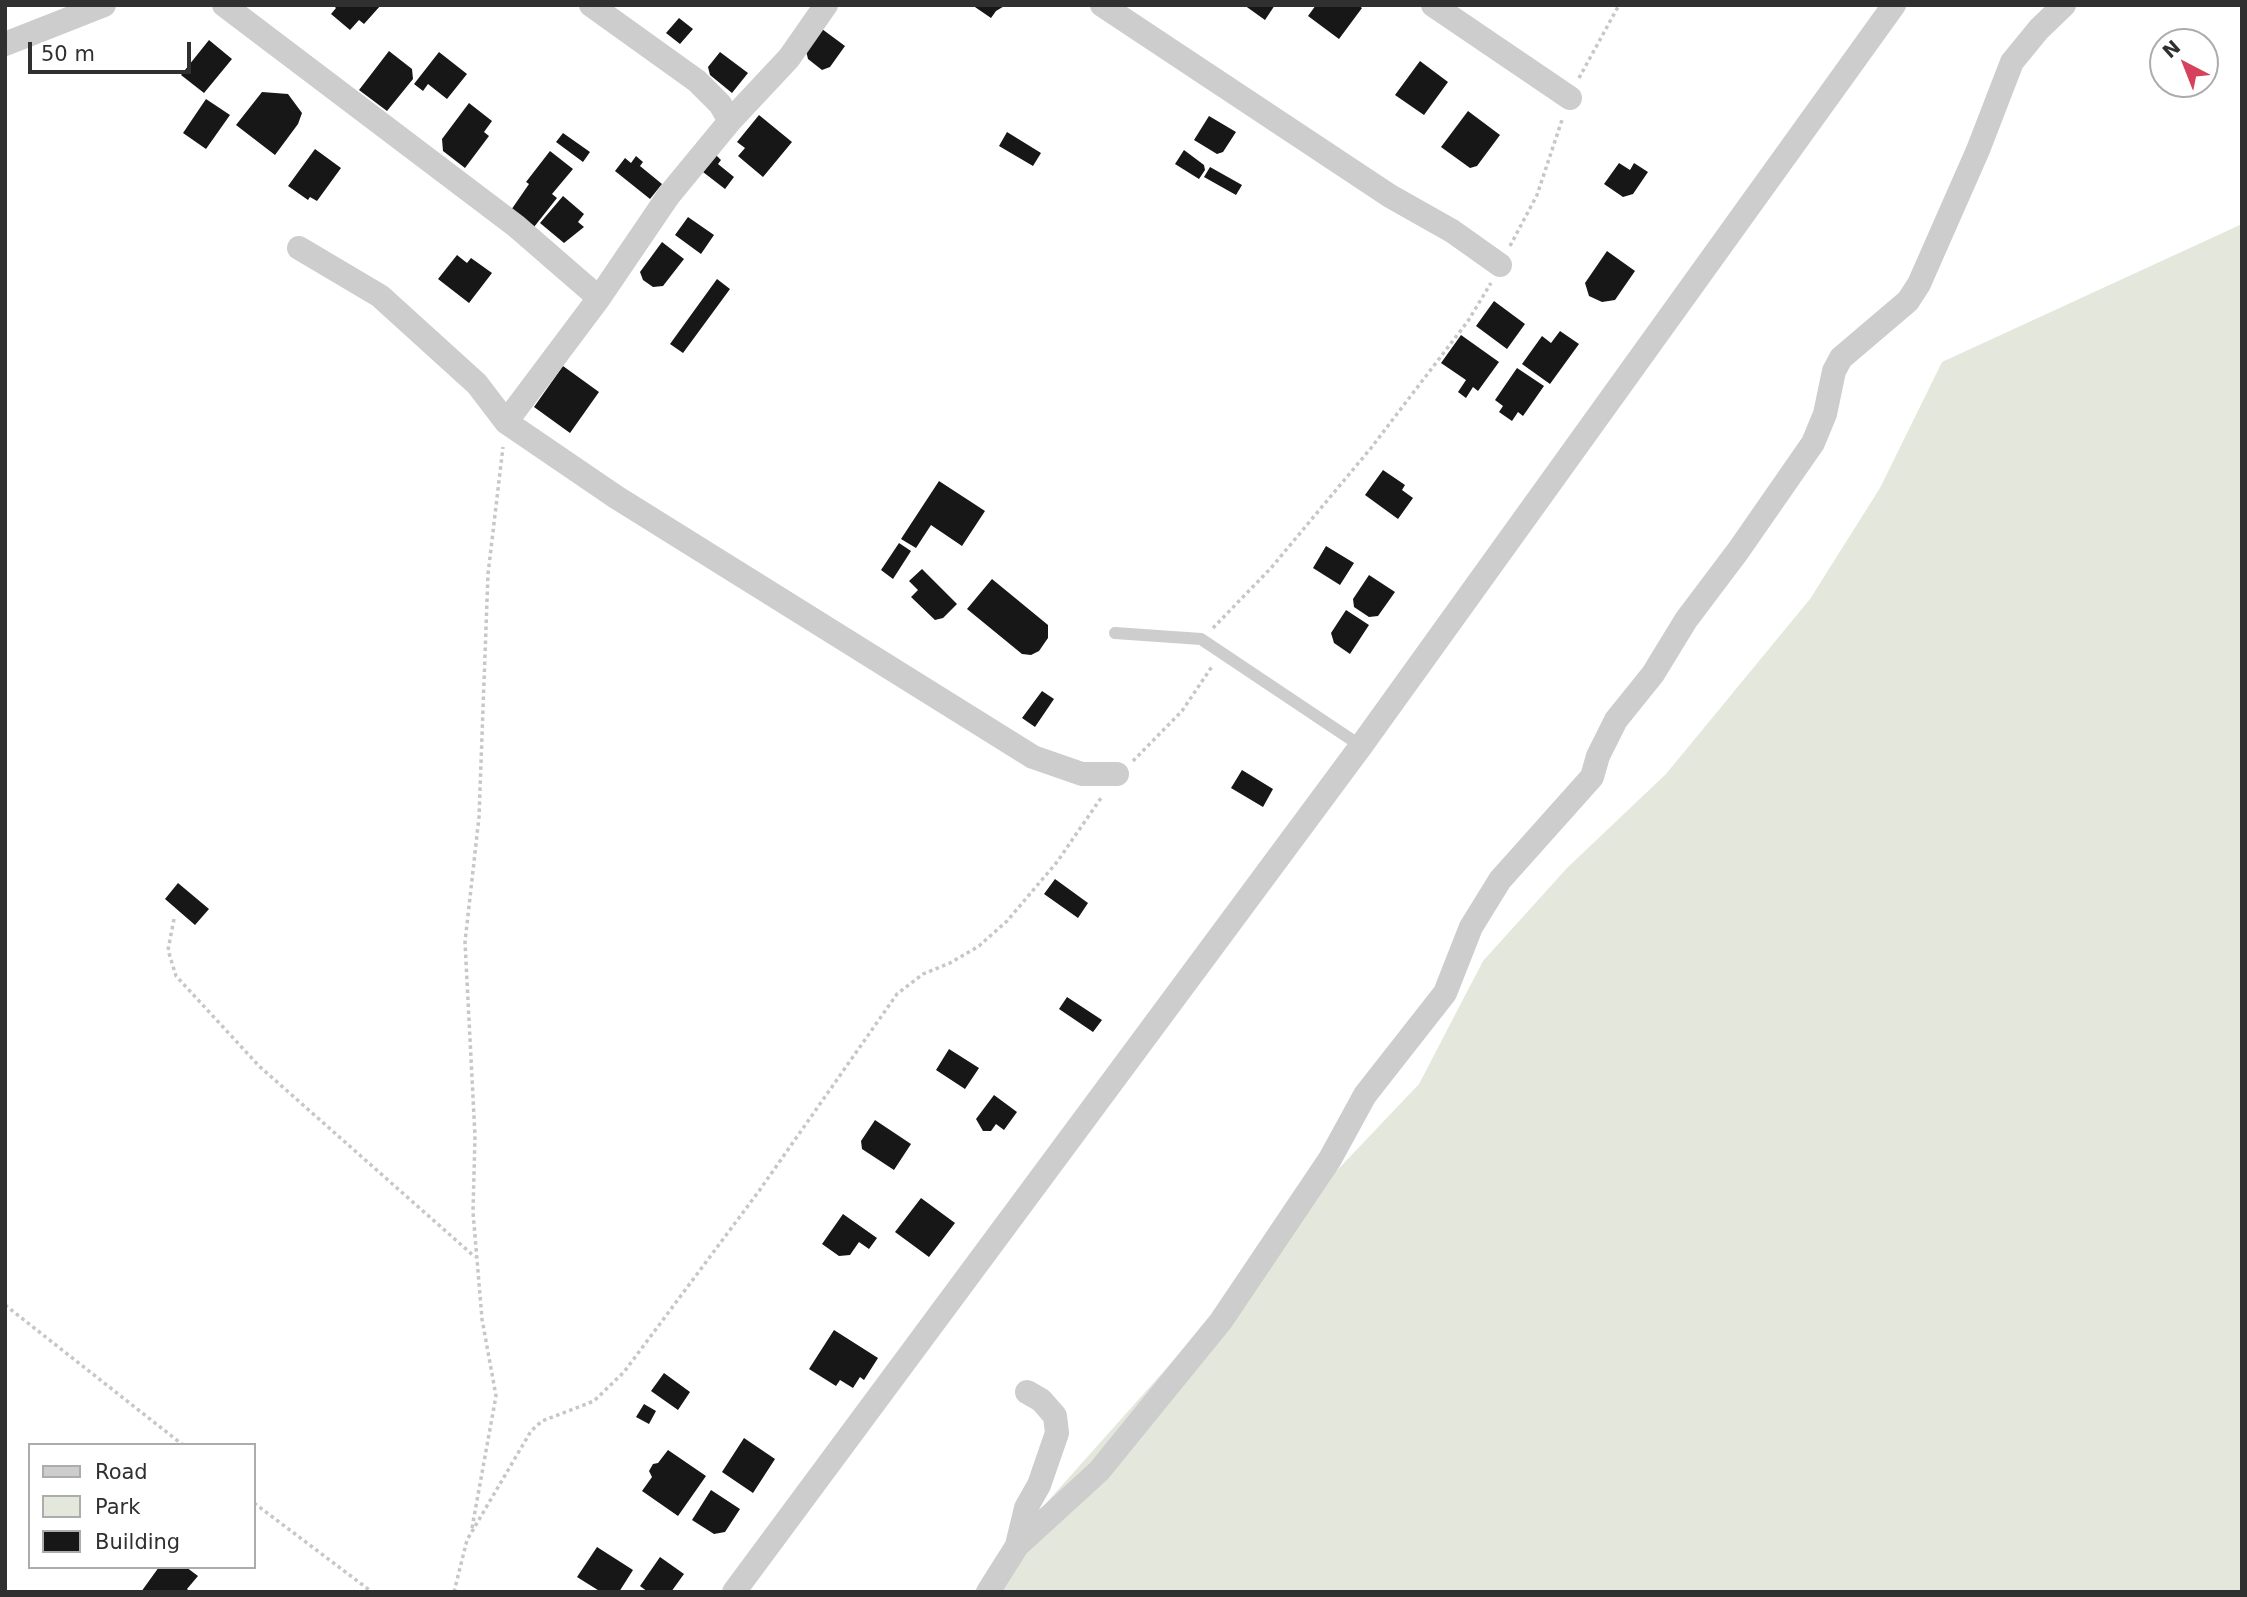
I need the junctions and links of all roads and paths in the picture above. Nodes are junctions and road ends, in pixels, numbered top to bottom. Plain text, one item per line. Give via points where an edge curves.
1 (104, 5) edge
2 (224, 5) edge
3 (591, 5) edge
4 (827, 5) edge
5 (1102, 5) edge
6 (1433, 5) edge
7 (1619, 5) edge
8 (1894, 5) edge
9 (2064, 5) edge
10 (5, 44) edge
11 (1570, 98) junction
12 (730, 121) junction
13 (299, 248) dead end
14 (1500, 265) junction
15 (599, 298) junction
16 (506, 422) junction
17 (1115, 633) dead end
18 (1201, 639) junction
19 (1220, 655) junction
20 (1361, 746) junction
21 (1117, 774) junction
22 (174, 919) dead end
23 (477, 1259) junction
24 (5, 1305) edge
25 (1027, 1392) dead end
26 (180, 1443) edge
27 (256, 1505) edge
28 (472, 1531) junction
29 (1017, 1546) junction
30 (372, 1592) edge
31 (454, 1592) edge
32 (734, 1592) edge
33 (988, 1592) edge

1 - 10 street
2 - 15 street via 516,226
3 - 12 street via 697,81
4 - 12 street via 789,58
5 - 14 street
6 - 11 street
7 - 11 path
8 - 20 street
9 - 29 street via 2012,62 1919,284 1908,301 1841,358 1813,443 1616,720 1592,777 1500,880 1471,927 1445,993 1364,1095 1330,1159 1221,1321 1099,1471
11 - 14 path via 1537,195
12 - 15 street via 669,195
13 - 16 street via 380,296 477,384
14 - 18 path via 1468,321 1371,448 1240,603
15 - 16 street
16 - 21 street via 628,504 1033,757 1082,774
16 - 23 path via 488,575 479,817 465,942
17 - 18 lane
18 - 19 lane
19 - 20 lane
19 - 21 path via 1169,726
20 - 32 street
21 - 28 path via 1057,862 1007,921 979,946 923,974 897,994 624,1372 594,1401 542,1421 531,1431
22 - 23 path via 168,950 176,976 259,1066
23 - 28 path via 496,1396
24 - 26 path
25 - 29 street via 1055,1416 1057,1433 1026,1508
27 - 30 path
28 - 31 path
29 - 33 street

